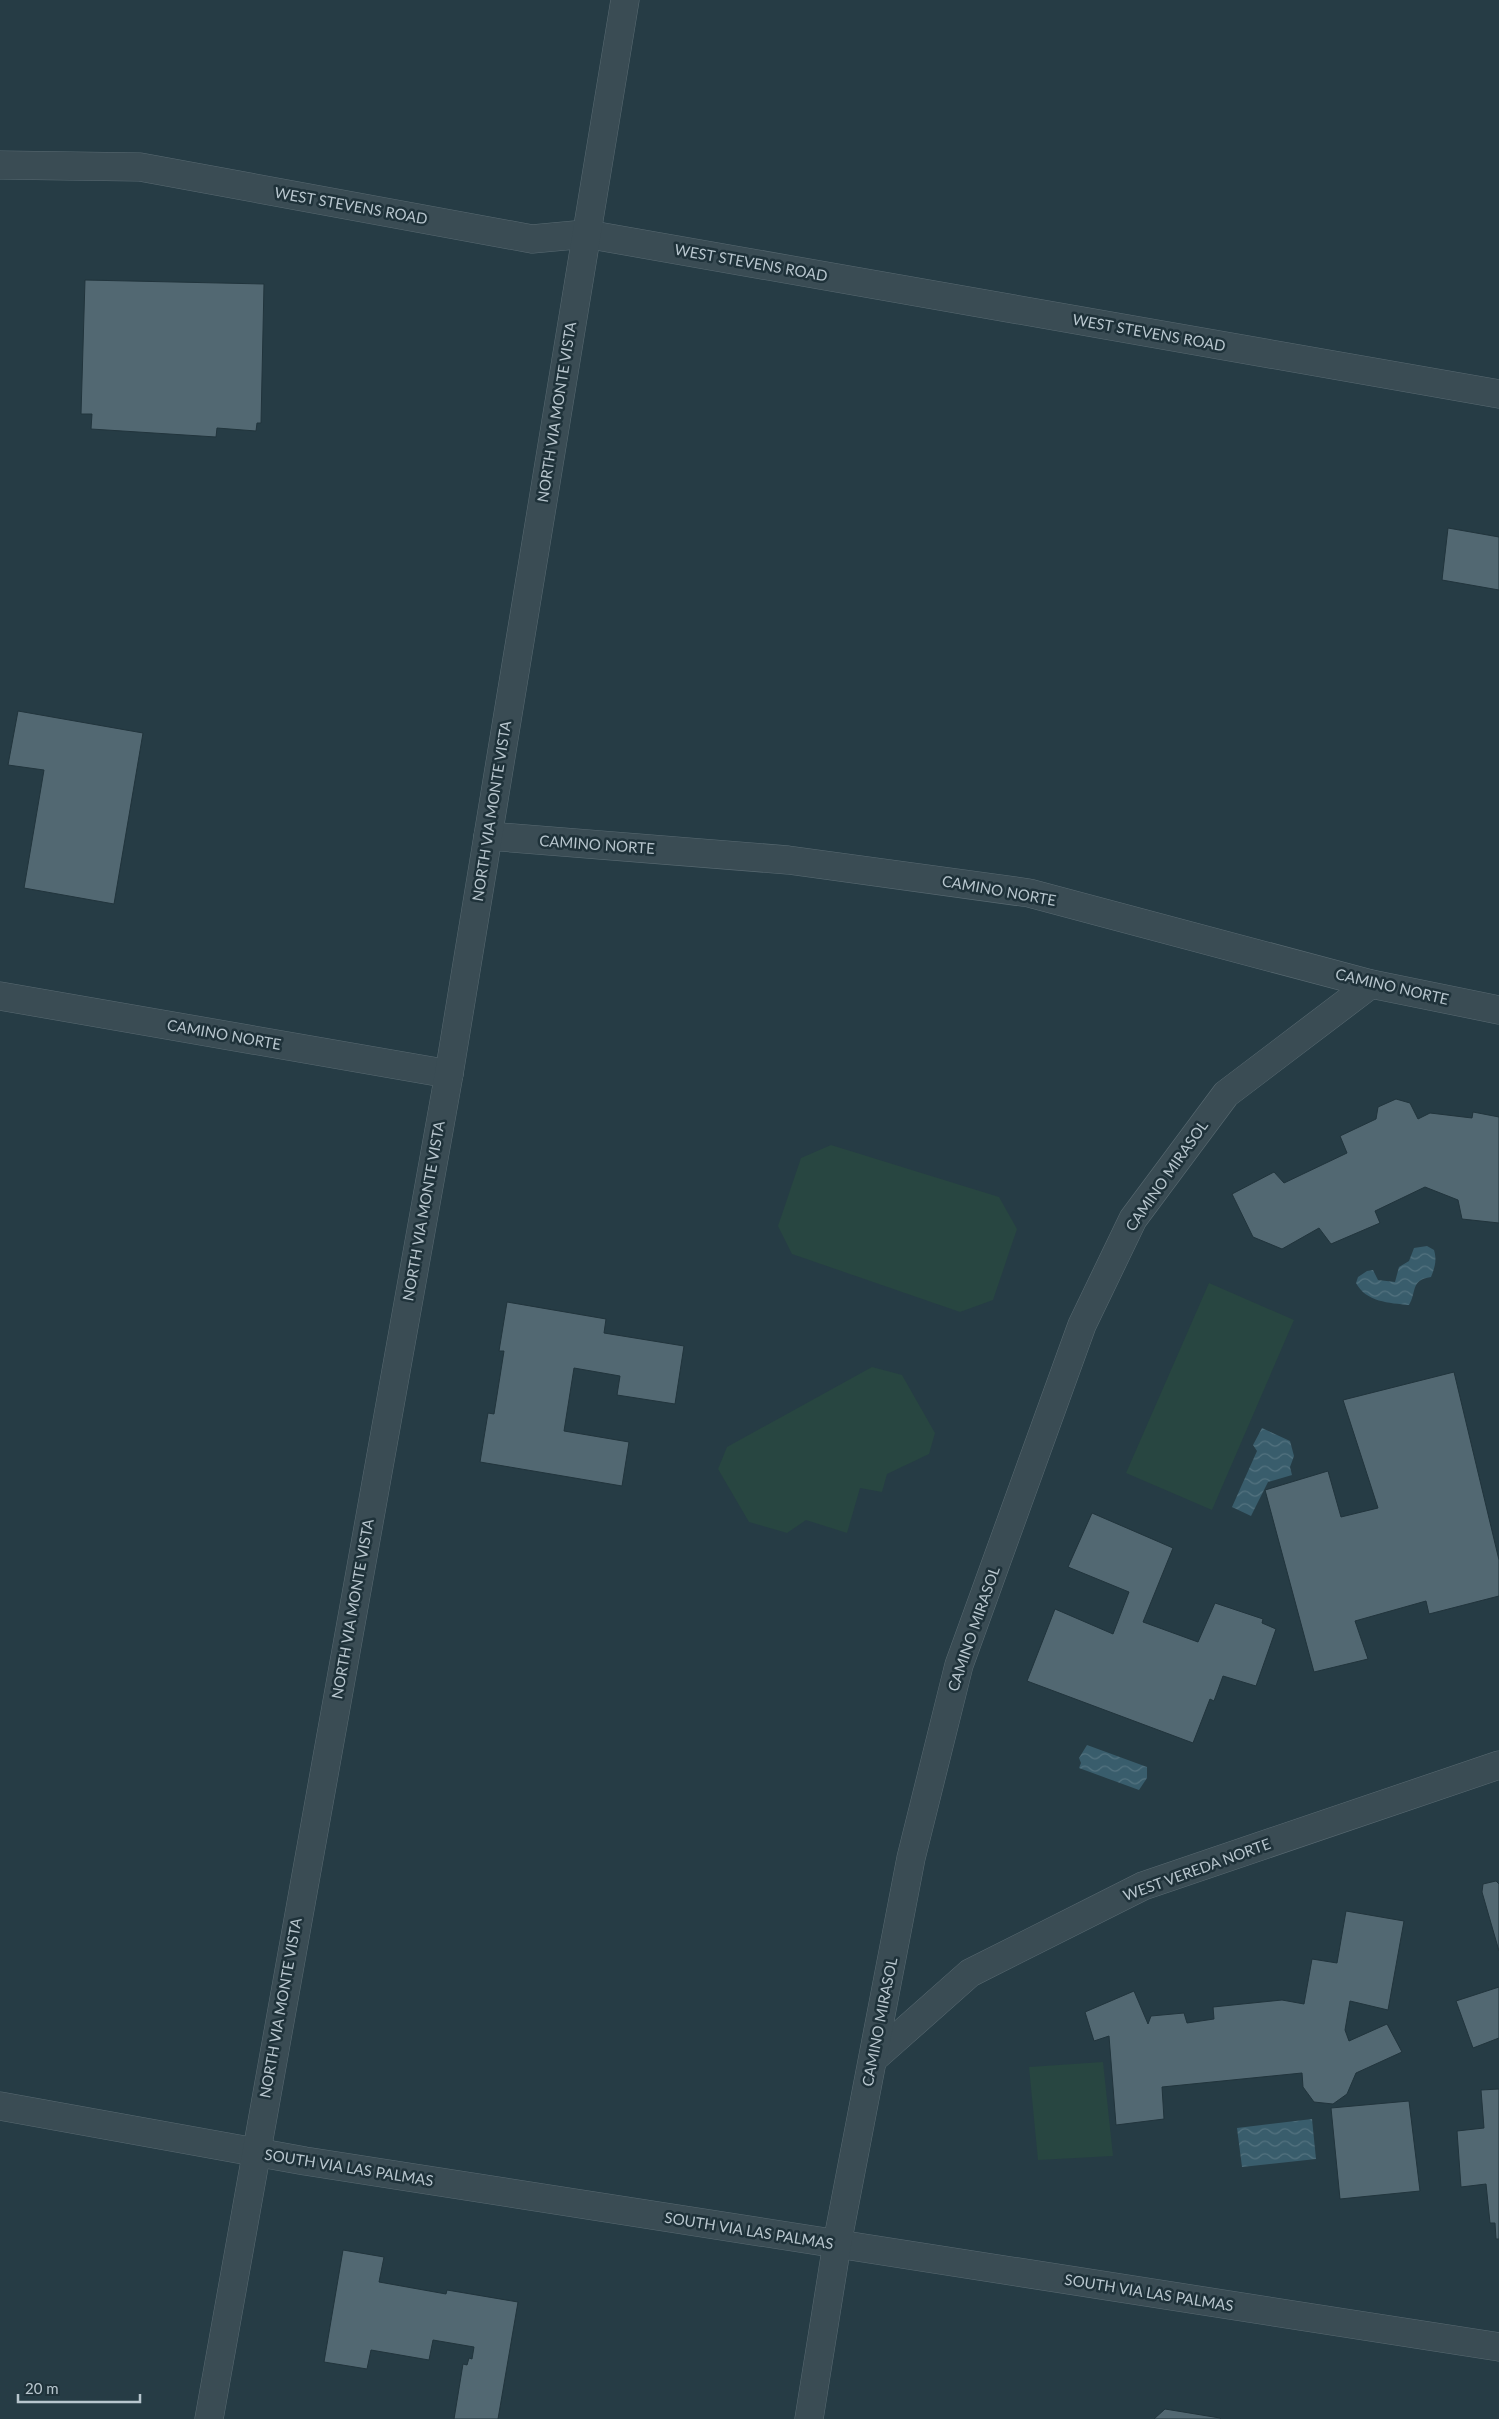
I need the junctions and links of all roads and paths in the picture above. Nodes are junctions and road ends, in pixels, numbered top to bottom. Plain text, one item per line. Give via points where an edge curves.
1 (625, 0) edge
2 (0, 165) edge
3 (586, 234) junction
4 (1499, 394) edge
5 (488, 836) junction
6 (1371, 984) junction
7 (0, 996) edge
8 (1499, 1010) edge
9 (449, 1074) junction
10 (1499, 1765) edge
11 (873, 2059) junction
12 (0, 2106) edge
13 (255, 2153) junction
14 (837, 2244) junction
15 (1499, 2347) edge
16 (209, 2419) edge
17 (809, 2419) edge

1 - 3 street, NORTH VIA MONTE VISTA
2 - 3 street, WEST STEVENS ROAD via 140,167 532,239
3 - 4 street, WEST STEVENS ROAD
3 - 5 street, NORTH VIA MONTE VISTA
5 - 6 street, CAMINO NORTE via 788,860 1030,892
5 - 9 street, NORTH VIA MONTE VISTA
6 - 8 street, CAMINO NORTE
6 - 11 street, CAMINO MIRASOL via 1226,1094 1133,1219 1082,1325 959,1665 911,1858
7 - 9 street, CAMINO NORTE
9 - 13 street, NORTH VIA MONTE VISTA
10 - 11 street, WEST VEREDA NORTE via 1143,1886 970,1973
11 - 14 street, CAMINO MIRASOL
12 - 13 street, SOUTH VIA LAS PALMAS
13 - 14 street, SOUTH VIA LAS PALMAS
13 - 16 street, NORTH VIA MONTE VISTA
14 - 15 street, SOUTH VIA LAS PALMAS
14 - 17 street, CAMINO MIRASOL

